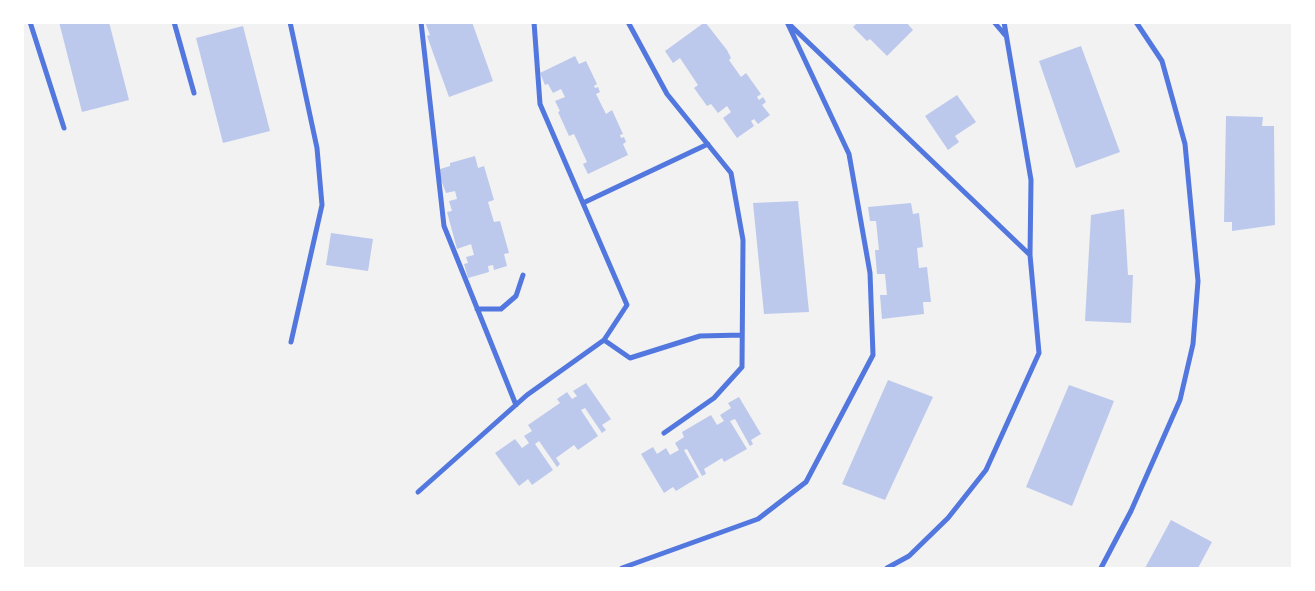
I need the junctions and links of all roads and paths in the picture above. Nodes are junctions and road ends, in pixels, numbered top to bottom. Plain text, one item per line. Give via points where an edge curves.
1 (30, 22) edge
2 (174, 22) edge
3 (290, 22) edge
4 (421, 22) edge
5 (534, 22) edge
6 (628, 22) edge
7 (787, 22) edge
8 (994, 22) edge
9 (1004, 22) edge
10 (1136, 22) edge
11 (1006, 36) junction
12 (194, 93) dead end
13 (64, 128) dead end
14 (708, 144) junction
15 (583, 203) junction
16 (1030, 255) junction
17 (523, 275) dead end
18 (477, 309) junction
19 (742, 335) junction
20 (604, 340) junction
21 (291, 342) dead end
22 (516, 405) junction
23 (664, 433) dead end
24 (418, 492) dead end
25 (622, 568) edge
26 (887, 568) edge
27 (1101, 568) edge

1 - 13 street
2 - 12 street
3 - 21 street via 316,148 322,205
4 - 18 street via 444,226
5 - 15 street via 540,104
6 - 14 street via 667,94
7 - 16 street
7 - 25 street via 849,154 870,273 873,355 806,482 758,520
8 - 11 street
9 - 11 street
10 - 27 street via 1162,61 1185,144 1198,282 1194,344 1180,400 1131,511
11 - 16 street via 1031,180
14 - 15 street
14 - 19 street via 731,173 743,240
15 - 20 street via 627,306
16 - 26 street via 1039,353 986,470 948,518 909,556
17 - 18 street via 516,296 501,309
18 - 22 street
19 - 20 street via 700,336 630,358
19 - 23 street via 742,367 714,398
20 - 22 street
22 - 24 street

